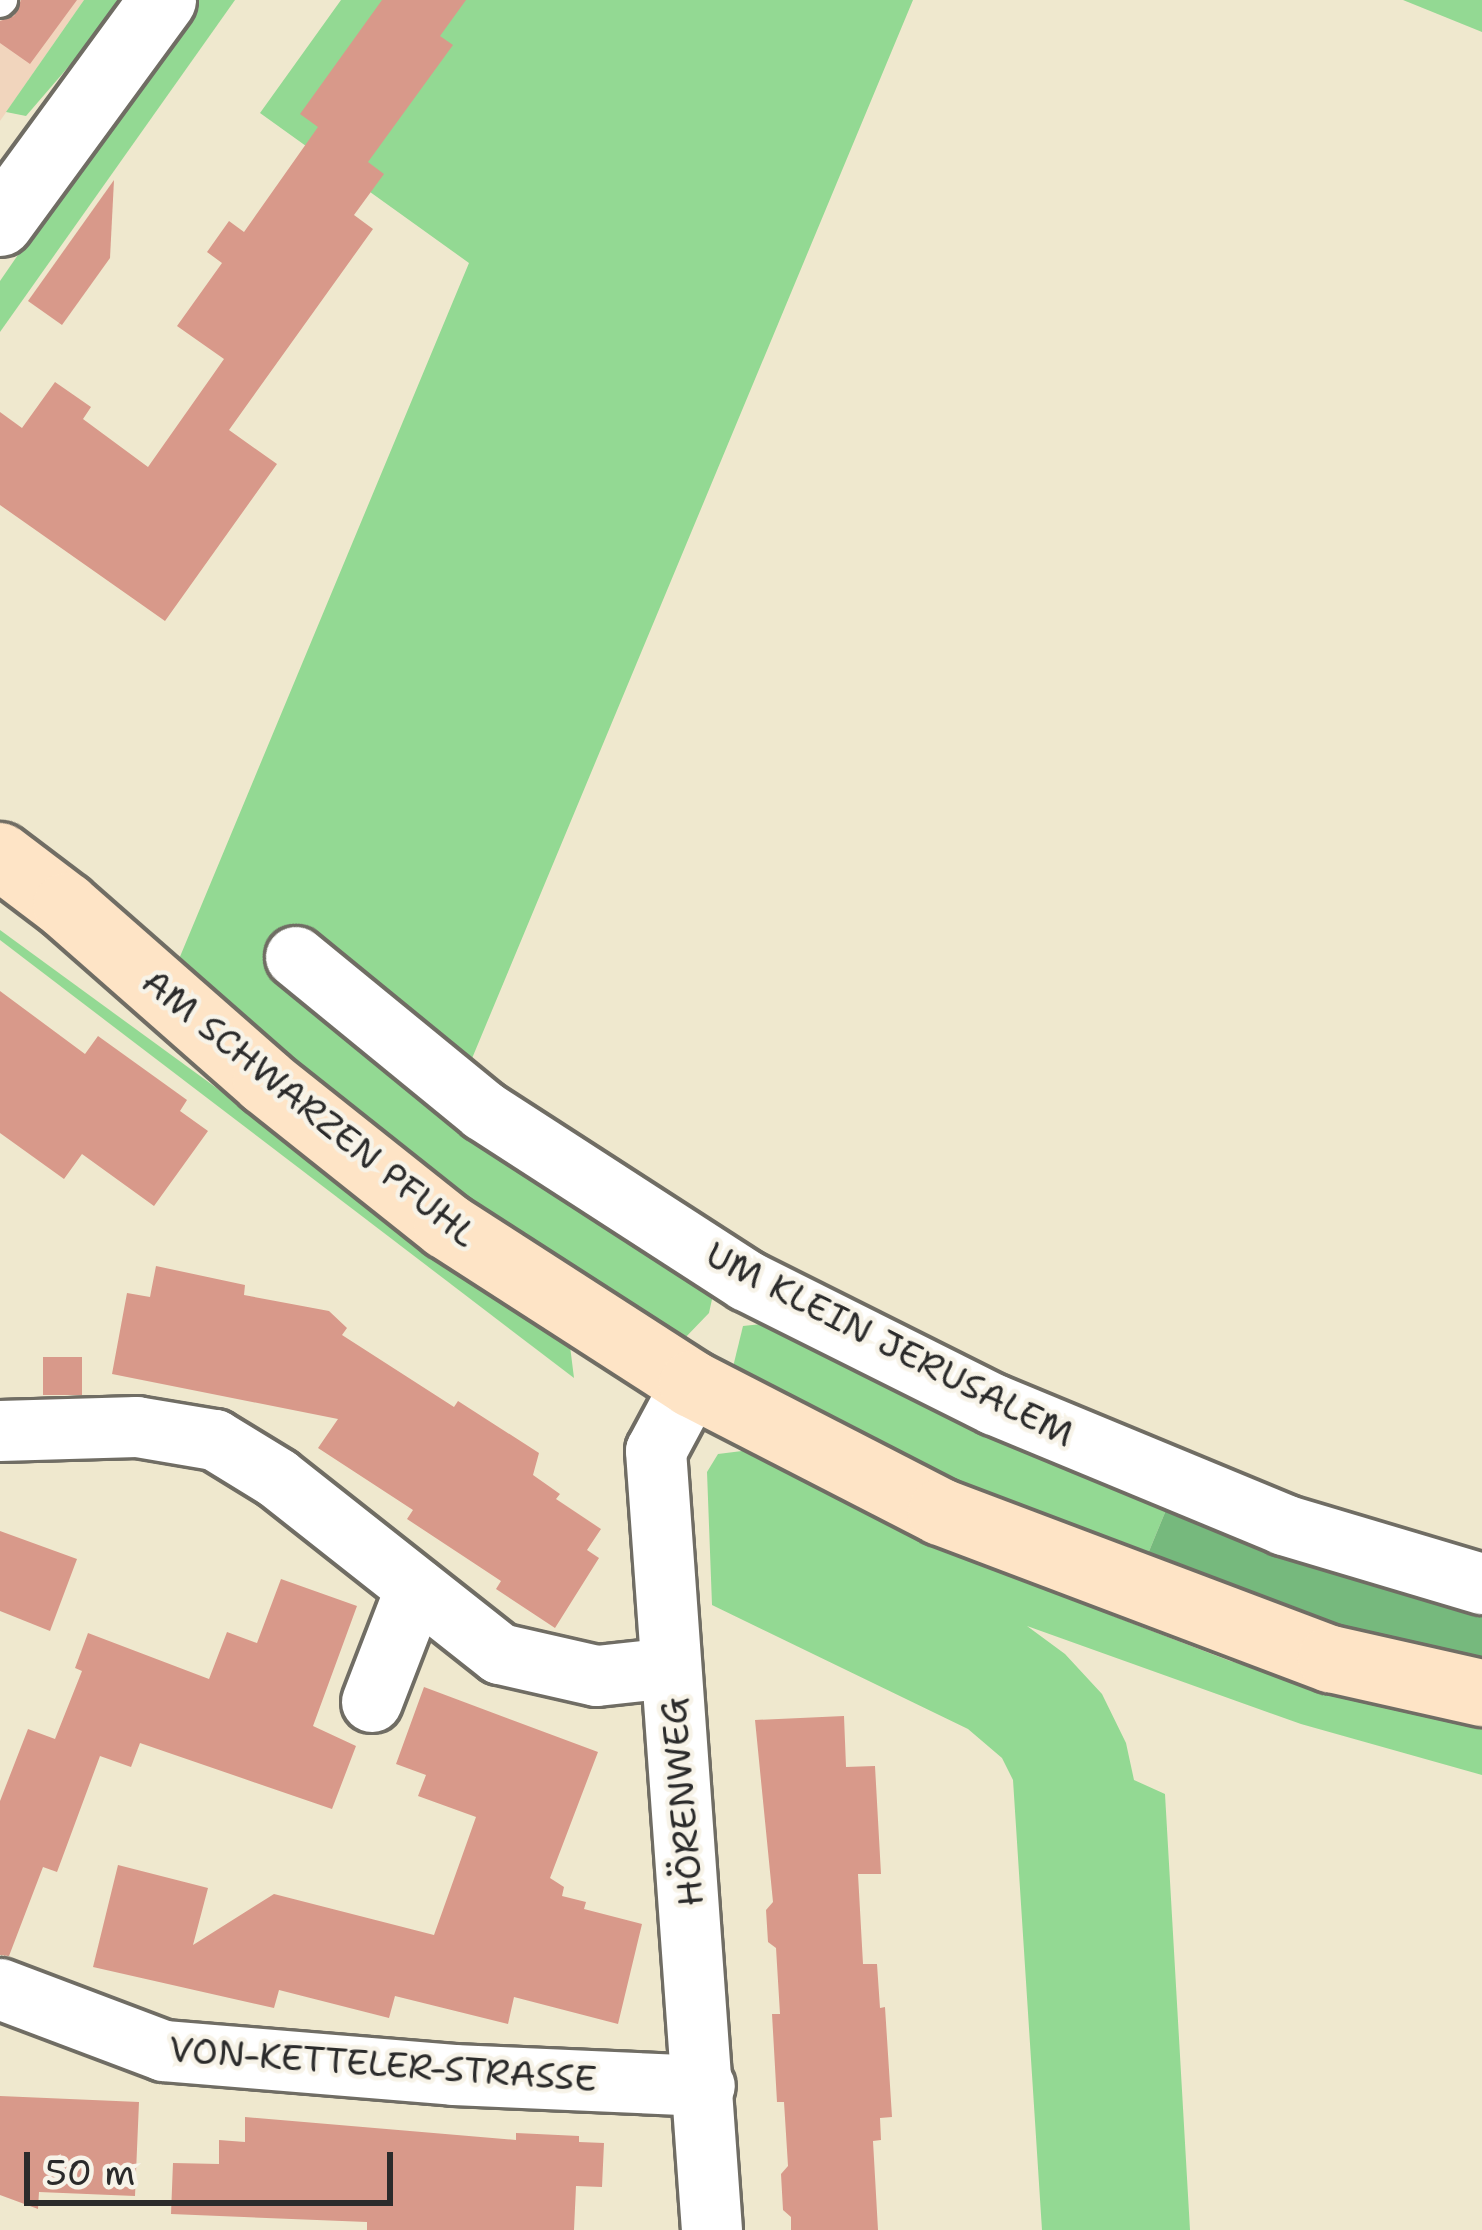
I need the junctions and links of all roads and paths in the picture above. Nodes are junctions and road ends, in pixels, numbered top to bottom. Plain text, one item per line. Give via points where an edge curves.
1 (163, 0) edge
2 (1, 220) edge
3 (0, 856) edge
4 (296, 957) dead end
5 (692, 1384) junction
6 (0, 1431) edge
7 (1482, 1585) edge
8 (416, 1588) junction
9 (671, 1668) junction
10 (1482, 1693) edge
11 (372, 1702) dead end
12 (0, 1989) edge
13 (705, 2086) junction
14 (712, 2230) edge

1 - 2 street
3 - 5 main road, AM SCHWARZEN PFUHL via 447,1226
4 - 7 street, UM KLEIN JERUSALEM via 484,1111 747,1281 995,1405 1284,1525
5 - 9 street, HÖRENWEG via 656,1451
5 - 10 main road, AM SCHWARZEN PFUHL via 941,1512 1331,1659
6 - 8 street via 136,1427 215,1441 277,1478
8 - 9 street via 500,1654 597,1676
8 - 11 street
9 - 13 street, HÖRENWEG
12 - 13 street, VON-KETTELER-STRASSE via 164,2051
13 - 14 street, HÖRENWEG

